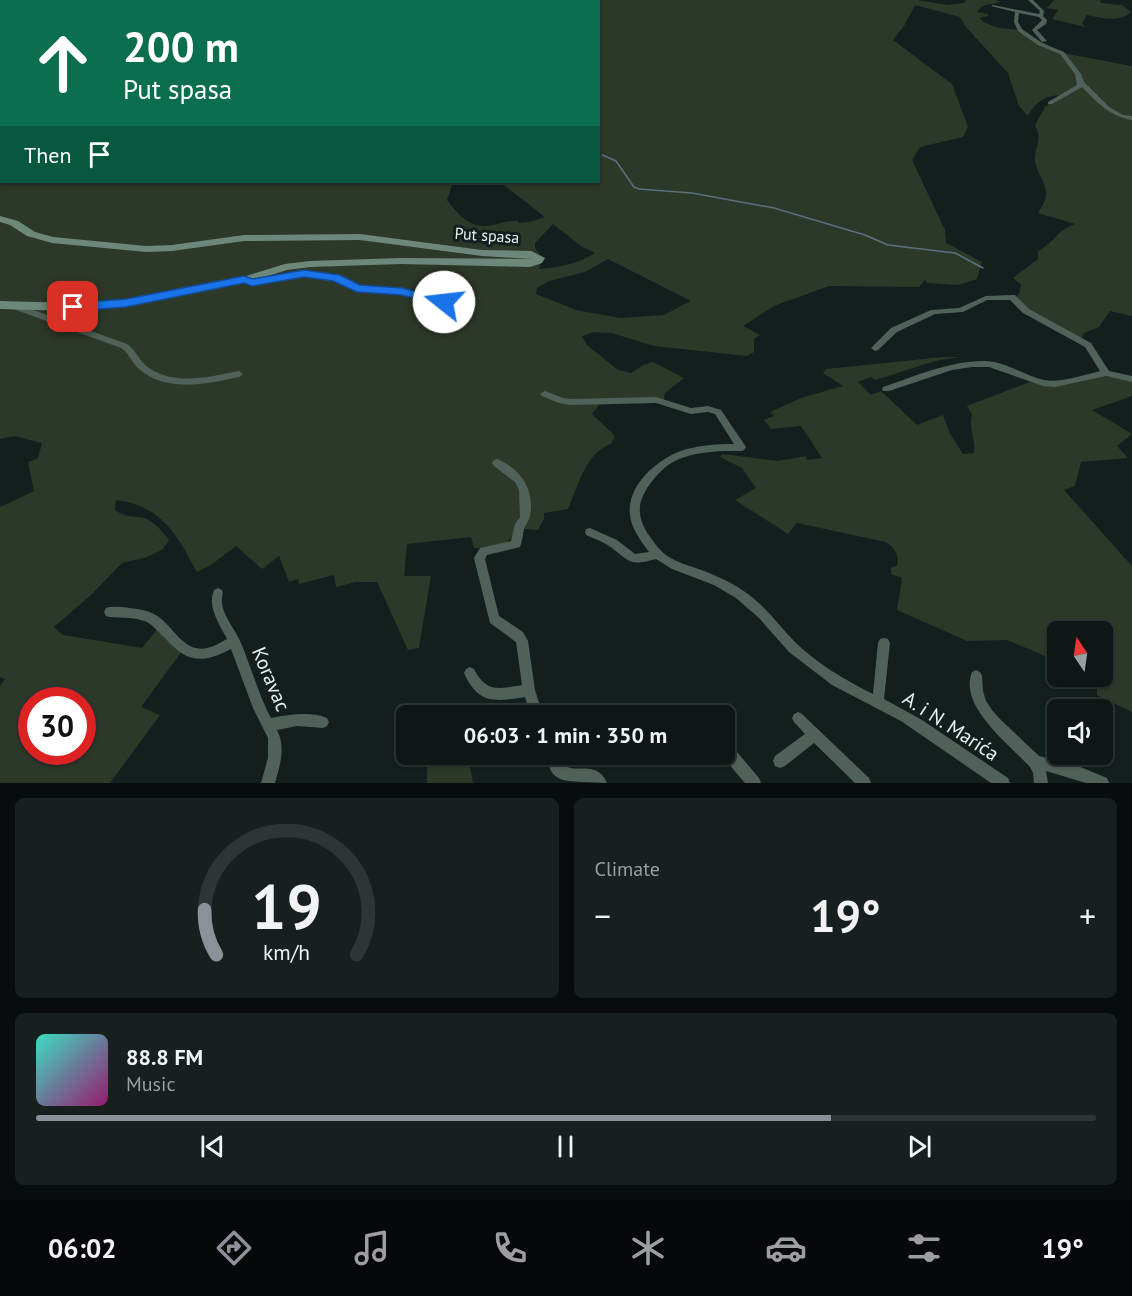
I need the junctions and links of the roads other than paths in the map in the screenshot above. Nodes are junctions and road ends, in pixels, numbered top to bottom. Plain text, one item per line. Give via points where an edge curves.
1 (1030, 0) edge
2 (993, 6) dead end
3 (1017, 11) junction
4 (1041, 16) junction
5 (1057, 48) dead end
6 (1082, 83) junction
7 (1050, 103) dead end
8 (1132, 118) edge
9 (0, 219) edge
10 (244, 280) junction
11 (444, 302) dead end
12 (5, 305) edge
13 (875, 348) dead end
14 (1106, 373) junction
15 (239, 374) dead end
16 (1132, 379) edge
17 (885, 389) dead end
18 (545, 394) dead end
19 (496, 463) dead end
20 (590, 532) dead end
21 (657, 554) junction
22 (218, 593) dead end
23 (110, 612) dead end
24 (234, 641) junction
25 (884, 643) dead end
26 (470, 673) dead end
27 (976, 676) dead end
28 (529, 690) junction
29 (878, 702) junction
30 (534, 705) edge
31 (798, 718) dead end
32 (323, 722) dead end
33 (269, 725) junction
34 (814, 735) junction
35 (735, 761) edge
36 (780, 761) dead end
37 (1035, 762) junction
38 (554, 765) edge
39 (268, 783) edge
40 (600, 783) edge
41 (754, 783) edge
42 (864, 783) edge
43 (1003, 783) edge
44 (1041, 783) edge
45 (1102, 783) edge

1 - 4 street via 1041,8
2 - 3 street
3 - 4 street
3 - 6 street via 1020,30 1062,53
4 - 5 street via 1044,23 1034,30 1035,34
6 - 7 street
6 - 8 street via 1114,113
9 - 10 street, Put spasa via 40,238 137,249 244,238 360,237 460,250 531,254 539,258 530,264 310,264
10 - 11 street via 314,274 336,278 357,289 402,291
10 - 12 street, Put spasa via 106,306
12 - 15 street via 126,345 144,369 168,379 196,383
13 - 14 street via 894,330 934,312 960,310 986,298 1012,297 1035,317 1088,345
14 - 16 street
14 - 17 street via 1054,384 990,364 972,364
18 - 21 street, A. i N. Marića via 562,402 663,400 691,411 718,412 741,447 702,449 668,459 651,474 634,501 638,527
19 - 28 street via 524,484 525,518 516,544 484,551 479,558 494,619 522,641
20 - 21 street via 615,544 628,558 636,560
21 - 29 street, A. i N. Marića via 738,593 802,656 847,687
22 - 24 street, Koravac via 216,602
23 - 24 street via 154,620 182,649 196,655 211,654
24 - 33 street, Koravac
25 - 29 street, A. i N. Marića
26 - 28 street via 483,692
27 - 37 street, A. i N. Marića via 975,693 984,711
28 - 30 street
29 - 43 street, A. i N. Marića
31 - 34 street
32 - 33 street via 297,720
33 - 39 street, Koravac via 274,758
34 - 36 street
34 - 42 street
35 - 41 street
37 - 44 street, A. i N. Marića
37 - 45 street
38 - 40 street via 561,775 592,776

